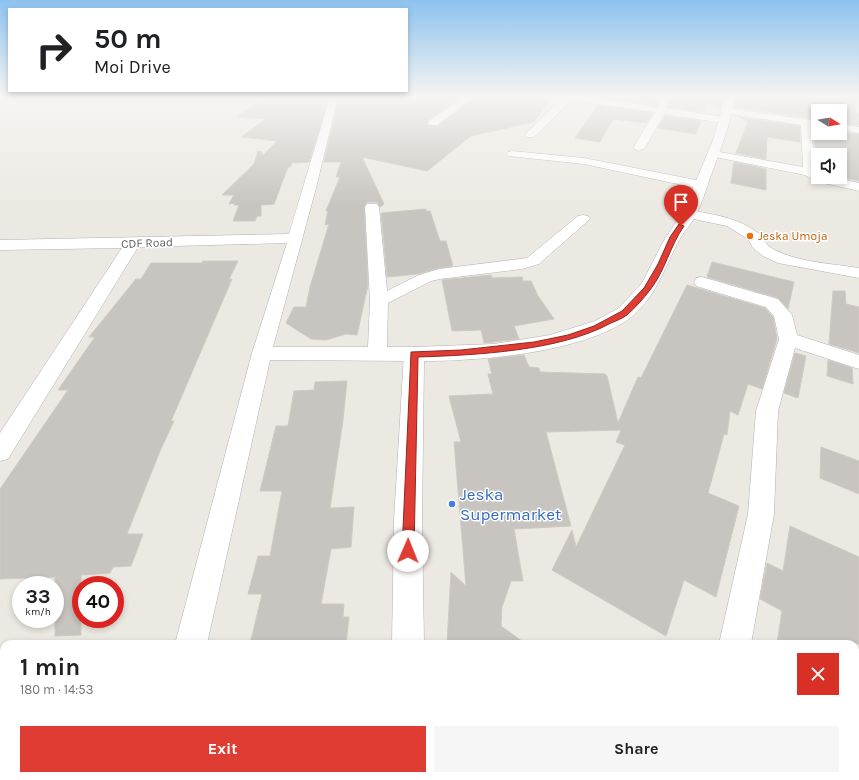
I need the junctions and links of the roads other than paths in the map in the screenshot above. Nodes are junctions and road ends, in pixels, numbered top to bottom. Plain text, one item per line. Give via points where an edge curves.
1 (324, 133) edge
2 (647, 133) edge
3 (720, 133) edge
4 (807, 133) edge
5 (639, 148) dead end
6 (512, 154) dead end
7 (714, 154) junction
8 (809, 172) junction
9 (701, 185) junction
10 (859, 187) edge
11 (372, 206) dead end
12 (689, 214) junction
13 (583, 219) dead end
14 (295, 238) junction
15 (133, 243) junction
16 (0, 246) edge
17 (859, 273) edge
18 (702, 282) dead end
19 (379, 301) junction
20 (788, 339) junction
21 (262, 353) junction
22 (378, 353) junction
23 (414, 354) junction
24 (859, 362) edge
25 (0, 452) edge
26 (192, 640) edge
27 (408, 640) edge
28 (736, 640) edge

1 - 14 street
2 - 5 street
3 - 7 street
4 - 8 street
6 - 9 street via 584,161
7 - 8 street
7 - 9 street
8 - 10 street via 819,178
9 - 12 street
11 - 19 street
12 - 17 street via 732,223 755,237 758,245 768,253 784,260
12 - 23 street via 673,237 648,289 624,313 597,328 549,342 439,354
13 - 19 street via 532,260 522,264 439,274 425,278
14 - 15 street, CDF Road
14 - 21 street
15 - 16 street, CDF Road
15 - 25 street
18 - 20 street via 772,303 783,315
19 - 22 street
20 - 24 street
20 - 28 street via 767,411 761,514
21 - 22 street
21 - 26 street
22 - 23 street
23 - 27 street via 408,520

